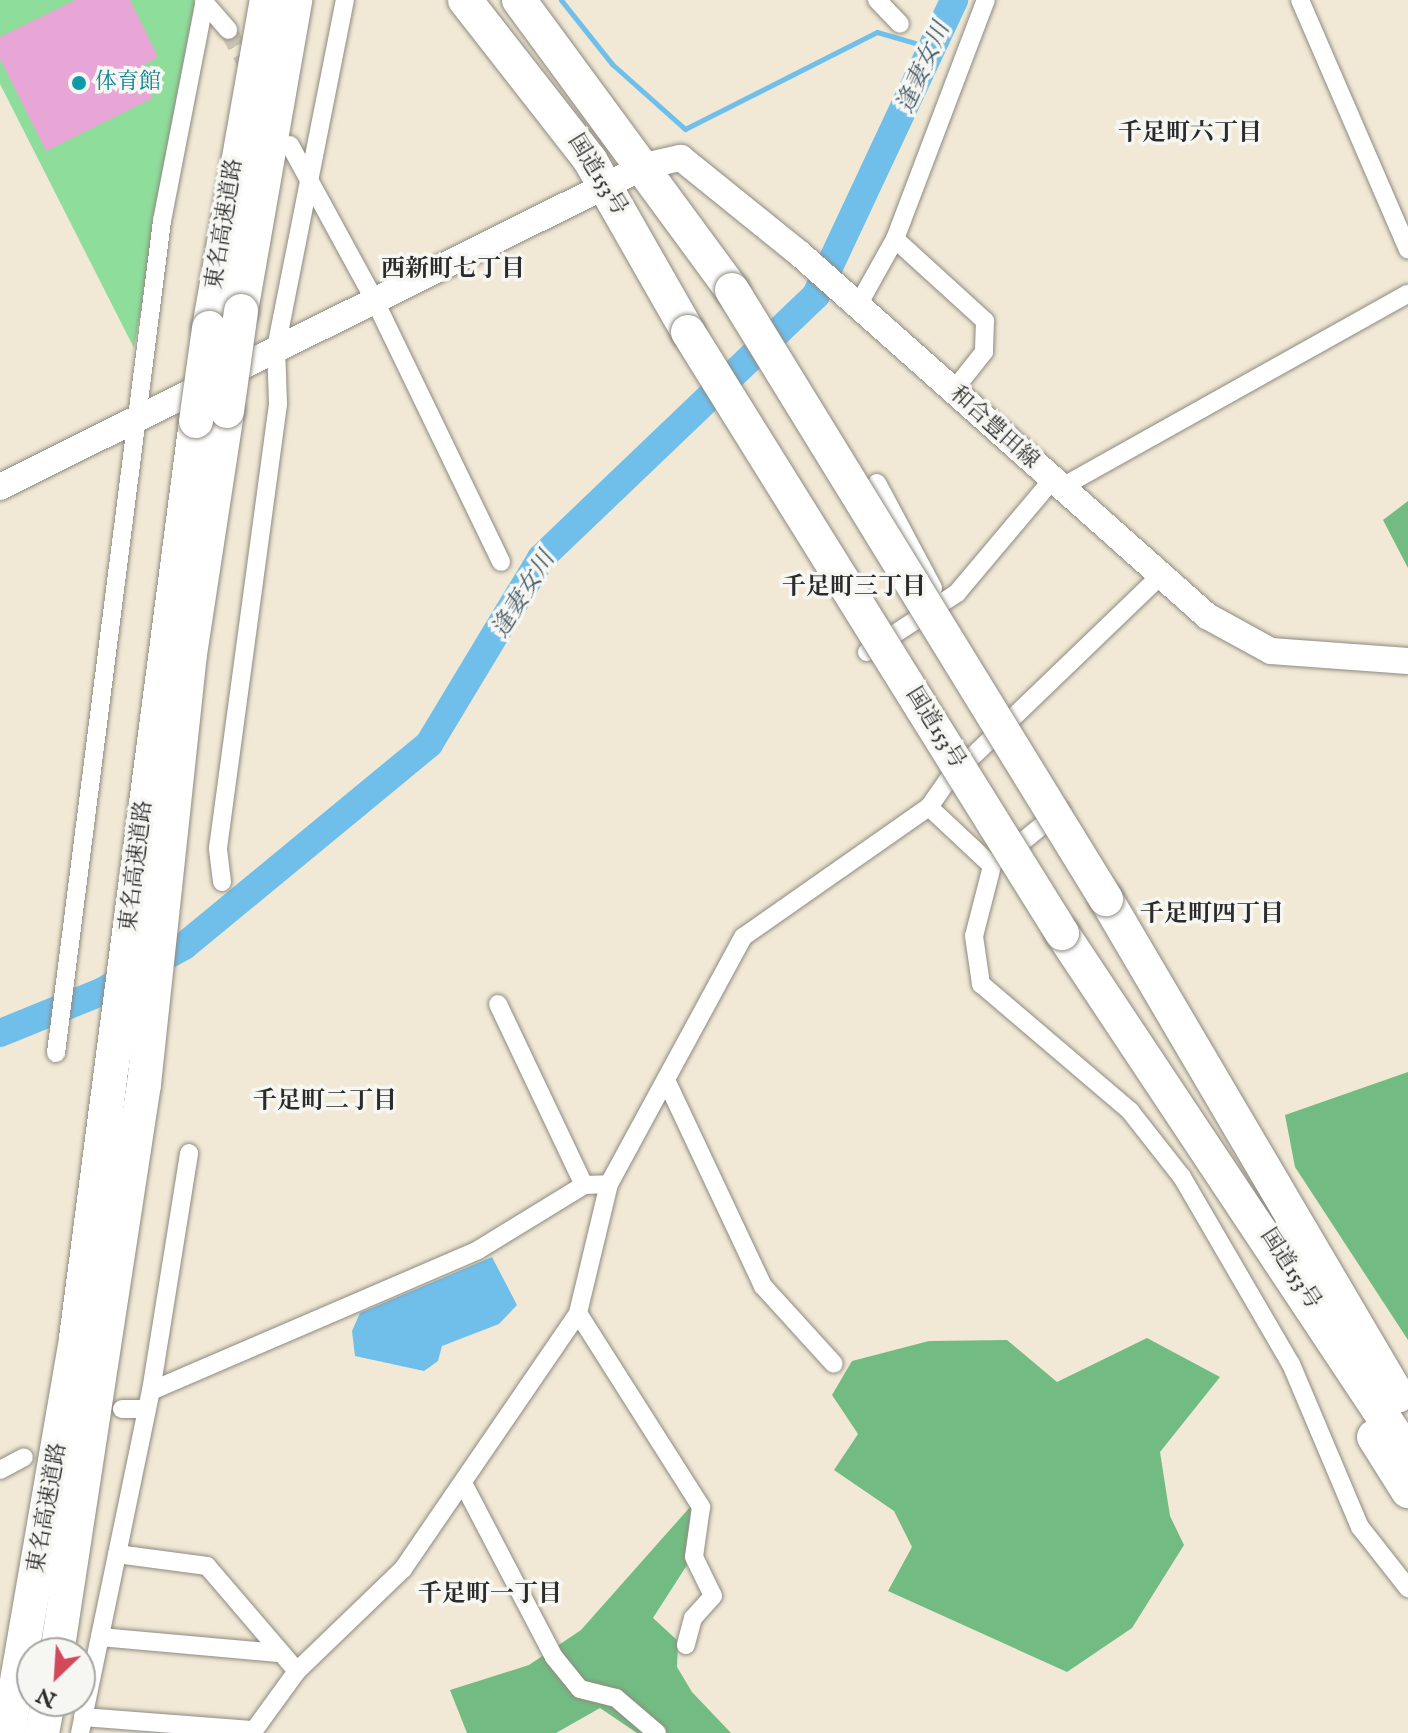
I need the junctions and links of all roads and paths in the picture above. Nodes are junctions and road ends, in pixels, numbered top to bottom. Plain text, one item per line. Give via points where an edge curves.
1 (267, 0) edge
2 (295, 0) edge
3 (345, 0) edge
4 (465, 0) edge
5 (519, 0) edge
6 (877, 0) edge
7 (986, 0) edge
8 (1300, 0) edge
9 (204, 1) edge
10 (900, 24) dead end
11 (228, 30) tunnel mouth
12 (290, 145) dead end
13 (645, 166) junction
14 (312, 180) junction
15 (606, 185) junction
16 (895, 239) junction
17 (1408, 250) edge
18 (1408, 294) edge
19 (374, 299) junction
20 (854, 305) junction
21 (276, 348) junction
22 (953, 391) junction
23 (212, 416) junction
24 (139, 417) junction
25 (877, 483) dead end
26 (1057, 484) junction
27 (0, 487) edge
28 (501, 562) dead end
29 (1160, 576) junction
30 (941, 603) junction
31 (867, 652) dead end
32 (1408, 661) edge
33 (1013, 717) junction
34 (1065, 806) junction
35 (929, 807) junction
36 (158, 818) junction
37 (992, 866) junction
38 (222, 882) dead end
39 (498, 1004) dead end
40 (1193, 1023) dead end
41 (56, 1053) dead end
42 (666, 1080) junction
43 (1248, 1144) junction
44 (189, 1153) dead end
45 (1228, 1178) junction
46 (609, 1184) junction
47 (584, 1185) junction
48 (578, 1313) junction
49 (834, 1364) dead end
50 (1408, 1376) edge
51 (148, 1400) junction
52 (122, 1409) dead end
53 (1408, 1412) edge
54 (1408, 1454) edge
55 (24, 1457) dead end
56 (0, 1470) edge
57 (464, 1485) junction
58 (1408, 1491) edge
59 (117, 1554) junction
60 (1408, 1588) edge
61 (59, 1637) edge
62 (100, 1637) junction
63 (686, 1645) dead end
64 (278, 1653) junction
65 (297, 1671) junction
66 (82, 1725) edge
67 (252, 1731) edge
68 (8, 1733) edge
69 (657, 1733) edge

1 - 23 highway, 東名高速道路, bridge via 209,328
2 - 23 highway, 東名高速道路, bridge via 241,311
3 - 14 street
4 - 15 highway, 国道153号
5 - 13 highway, 国道153号
6 - 10 street
7 - 16 street
8 - 17 street
9 - 11 street
9 - 24 street via 162,221
12 - 14 street
13 - 15 main road, 和合豊田線
13 - 20 main road, 和合豊田線 via 681,158
13 - 43 highway, 国道153号, bridge via 732,290 1106,899
14 - 19 street
14 - 21 street
15 - 19 main road, 和合豊田線
15 - 45 highway, 国道153号, bridge via 688,332 1062,933
16 - 20 street
16 - 22 street via 985,321 984,352
18 - 26 street
19 - 21 main road, 和合豊田線
19 - 28 street
20 - 22 main road, 和合豊田線
21 - 24 main road, 和合豊田線
21 - 38 street via 278,404 218,848
22 - 26 main road, 和合豊田線
23 - 36 highway, 東名高速道路
24 - 27 main road, 和合豊田線
24 - 41 street via 82,811
25 - 30 street
26 - 29 main road, 和合豊田線
26 - 30 street
29 - 32 main road, 和合豊田線 via 1217,623 1271,651
29 - 33 street
30 - 31 street
30 - 33 street
33 - 34 street
33 - 35 street
34 - 37 street
34 - 40 street
35 - 37 street
35 - 42 street via 743,937
36 - 61 highway, 東名高速道路 via 144,1084
36 - 68 highway, 東名高速道路 via 110,1070 69,1384
37 - 60 street via 974,936 981,984 1130,1111 1182,1177 1291,1364 1360,1527
39 - 47 street
42 - 46 street
42 - 49 street via 763,1286
43 - 50 highway via 1277,1168
43 - 53 highway, 国道153号
44 - 51 street
45 - 54 highway, 国道153号
45 - 58 highway via 1230,1207
46 - 47 street
46 - 48 street
47 - 51 street via 478,1250
48 - 57 street
48 - 63 street via 701,1507 694,1557 713,1596 693,1618
51 - 52 street
51 - 59 street
55 - 56 street
57 - 65 street via 403,1569
57 - 69 street via 554,1657 580,1689 616,1698
59 - 62 street
59 - 64 street via 207,1566
62 - 64 street
62 - 66 street
64 - 65 street
65 - 67 street
66 - 67 street

